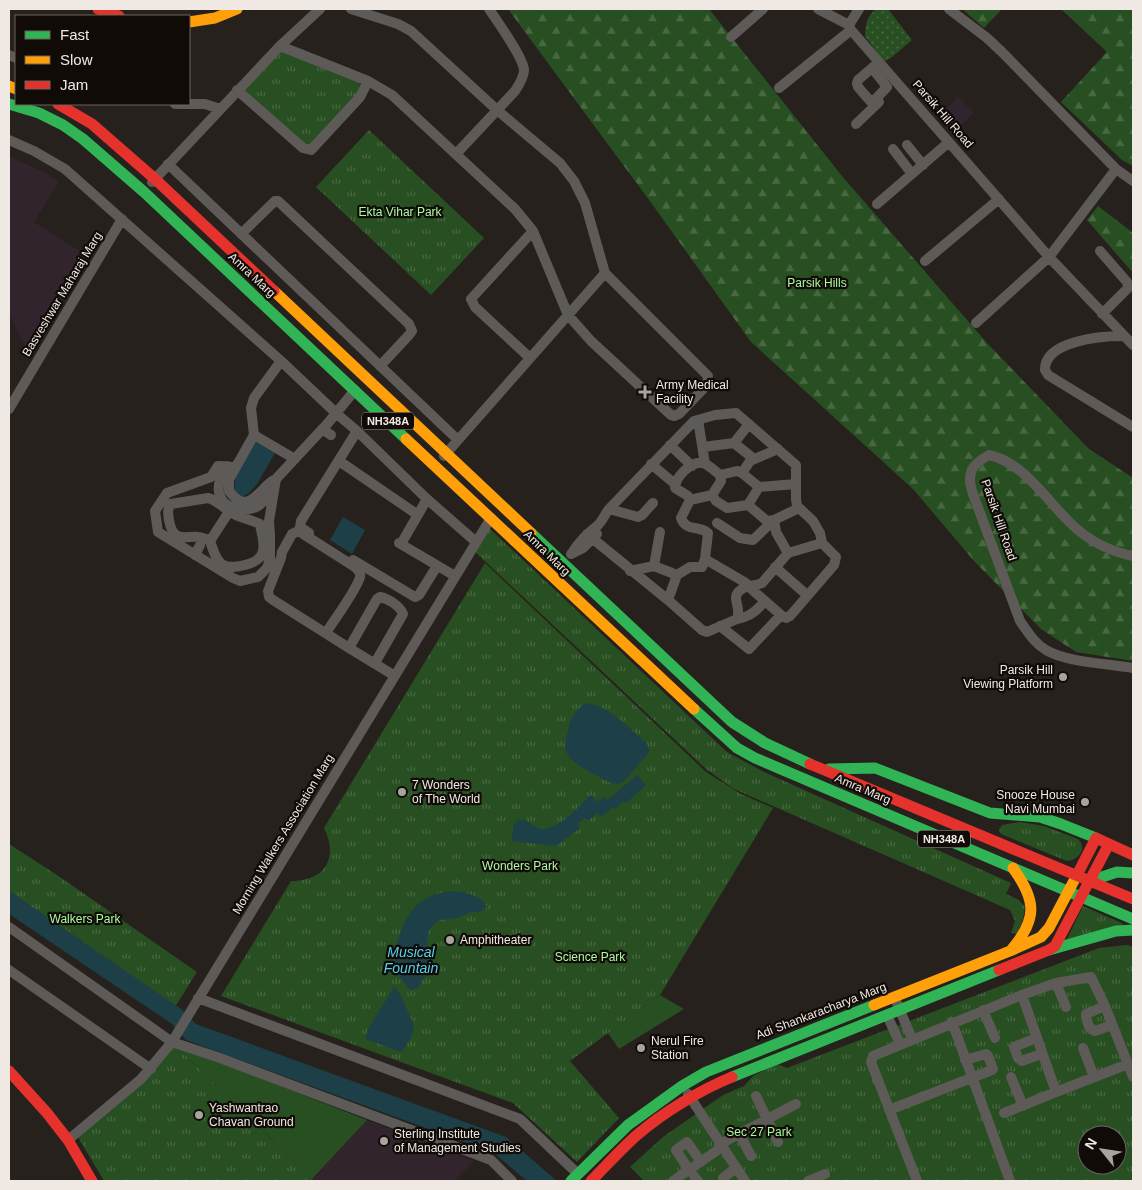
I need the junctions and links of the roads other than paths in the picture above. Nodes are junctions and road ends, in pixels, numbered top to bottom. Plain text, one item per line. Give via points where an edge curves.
1 (98, 9) edge
2 (237, 9) edge
3 (320, 9) edge
4 (351, 9) edge
5 (489, 9) edge
6 (763, 9) edge
7 (818, 9) edge
8 (859, 9) edge
9 (949, 9) edge
10 (116, 15) edge
11 (190, 22) edge
12 (850, 27) junction
13 (731, 36) dead end
14 (280, 46) junction
15 (875, 65) junction
16 (368, 81) junction
17 (899, 85) junction
18 (780, 88) dead end
19 (238, 90) junction
20 (9, 104) edge
21 (190, 104) edge
22 (60, 105) edge
23 (873, 105) junction
24 (220, 109) junction
25 (497, 110) junction
26 (856, 124) dead end
27 (9, 140) edge
28 (949, 142) junction
29 (907, 145) dead end
30 (893, 149) dead end
31 (456, 154) junction
32 (168, 164) junction
33 (922, 164) junction
34 (1116, 169) junction
35 (912, 173) junction
36 (155, 179) junction
37 (1133, 181) edge
38 (144, 192) junction
39 (999, 199) junction
40 (877, 204) dead end
41 (122, 219) junction
42 (532, 232) junction
43 (241, 234) junction
44 (1100, 251) dead end
45 (1049, 257) junction
46 (925, 261) dead end
47 (605, 273) junction
48 (1102, 314) junction
49 (568, 315) junction
50 (976, 323) dead end
51 (1123, 336) junction
52 (1133, 345) edge
53 (530, 358) junction
54 (281, 361) junction
55 (380, 366) junction
56 (355, 390) junction
57 (9, 409) edge
58 (336, 414) junction
59 (698, 420) junction
60 (749, 424) junction
61 (1133, 427) edge
62 (357, 431) junction
63 (254, 435) junction
64 (458, 440) junction
65 (734, 442) junction
66 (670, 445) junction
67 (703, 447) junction
68 (778, 449) junction
69 (446, 454) junction
70 (295, 459) junction
71 (754, 460) junction
72 (339, 461) junction
73 (651, 464) junction
74 (705, 464) junction
75 (436, 466) junction
76 (692, 466) junction
77 (231, 467) junction
78 (742, 473) junction
79 (720, 475) junction
80 (276, 482) junction
81 (675, 484) junction
82 (796, 484) junction
83 (759, 487) junction
84 (712, 495) junction
85 (428, 499) junction
86 (690, 500) junction
87 (653, 503) dead end
88 (748, 505) junction
89 (727, 508) junction
90 (799, 508) junction
91 (231, 509) junction
92 (609, 509) junction
93 (418, 515) junction
94 (491, 518) junction
95 (774, 520) junction
96 (717, 524) junction
97 (660, 532) dead end
98 (708, 533) junction
99 (589, 537) junction
100 (476, 542) junction
101 (205, 543) junction
102 (822, 543) junction
103 (788, 553) junction
104 (195, 555) junction
105 (1133, 556) edge
106 (705, 559) junction
107 (563, 563) junction
108 (437, 566) junction
109 (654, 566) junction
110 (775, 567) junction
111 (630, 571) junction
112 (677, 574) junction
113 (455, 576) junction
114 (550, 576) junction
115 (748, 586) junction
116 (807, 595) junction
117 (668, 600) junction
118 (765, 601) junction
119 (781, 615) junction
120 (736, 618) junction
121 (720, 626) junction
122 (326, 634) junction
123 (349, 648) junction
124 (375, 664) junction
125 (1133, 668) edge
126 (395, 676) junction
127 (820, 768) junction
128 (1096, 838) junction
129 (1109, 844) junction
130 (1133, 855) edge
131 (1013, 868) junction
132 (1133, 873) edge
133 (1076, 875) junction
134 (1090, 881) junction
135 (1068, 891) junction
136 (1082, 897) junction
137 (1133, 899) edge
138 (1133, 919) edge
139 (9, 927) edge
140 (1133, 930) edge
141 (1049, 950) junction
142 (1010, 951) junction
143 (9, 970) edge
144 (1056, 983) junction
145 (1022, 995) junction
146 (894, 997) junction
147 (198, 998) junction
148 (1105, 1006) junction
149 (1066, 1007) dead end
150 (900, 1009) junction
151 (983, 1010) junction
152 (887, 1015) junction
153 (952, 1022) junction
154 (1112, 1025) junction
155 (994, 1038) dead end
156 (1036, 1038) junction
157 (912, 1039) junction
158 (173, 1040) junction
159 (900, 1044) junction
160 (1083, 1048) dead end
161 (1041, 1054) junction
162 (966, 1060) junction
163 (1128, 1064) junction
164 (151, 1069) junction
165 (9, 1072) edge
166 (1012, 1077) dead end
167 (1094, 1077) junction
168 (1133, 1077) edge
169 (972, 1078) junction
170 (682, 1086) junction
171 (1056, 1092) junction
172 (756, 1096) dead end
173 (690, 1098) junction
174 (796, 1104) dead end
175 (1023, 1106) junction
176 (890, 1110) junction
177 (1004, 1113) dead end
178 (767, 1119) junction
179 (740, 1134) junction
180 (68, 1140) junction
181 (778, 1142) dead end
182 (721, 1145) junction
183 (751, 1156) dead end
184 (701, 1162) junction
185 (736, 1168) junction
186 (694, 1176) edge
187 (824, 1177) edge
188 (574, 1178) edge
189 (723, 1178) dead end
190 (742, 1180) edge
191 (92, 1181) edge
192 (512, 1181) edge
193 (591, 1181) edge
194 (673, 1181) edge
195 (808, 1181) edge
196 (917, 1181) edge
197 (1010, 1181) edge

1 - 10 main road
2 - 11 main road via 215,18
3 - 14 street
4 - 25 street via 411,31
5 - 25 street via 522,61 524,71 515,91
6 - 13 street
7 - 12 street
8 - 12 street
9 - 34 street via 1002,52
12 - 15 street, Parsik Hill Road
12 - 18 street
14 - 16 street
14 - 19 street
15 - 17 street, Parsik Hill Road
15 - 23 street via 887,87
15 - 23 street via 857,83
16 - 19 street via 360,97 311,150 303,148
16 - 31 street via 392,95
17 - 23 street
17 - 28 street, Parsik Hill Road
19 - 24 street
20 - 38 main road, Amra Marg / NH348A via 39,113 62,125
21 - 24 street
22 - 36 main road, Amra Marg / NH348A via 92,124
23 - 26 street
24 - 32 street
25 - 31 street
25 - 47 street via 560,163 574,181 585,203
27 - 41 street via 65,169
28 - 33 street
28 - 39 street, Parsik Hill Road
29 - 33 street
30 - 35 street
31 - 42 street via 515,209
32 - 36 street
32 - 43 street
33 - 35 street
34 - 37 street
34 - 45 street
35 - 40 street
36 - 38 street
36 - 69 main road, Amra Marg / NH348A
38 - 56 main road, Amra Marg / NH348A
39 - 45 street, Parsik Hill Road
39 - 46 street
41 - 54 street
41 - 57 street, Basveshwar Maharaj Marg
42 - 49 street
42 - 53 street via 471,299 474,307
43 - 55 street
43 - 55 street via 277,201 409,324 412,331
44 - 48 street via 1127,282 1128,288
45 - 48 street, Parsik Hill Road
45 - 50 street
47 - 49 street
47 - 49 street via 708,376 707,385 678,414 671,415 591,341
48 - 51 street, Parsik Hill Road
49 - 53 street
51 - 52 street, Parsik Hill Road
51 - 61 street via 1092,338 1070,345 1052,353 1047,358 1045,370 1048,375
53 - 64 street
54 - 58 street
54 - 63 street via 252,403
55 - 64 street
56 - 58 street
56 - 75 main road, Amra Marg / NH348A
58 - 62 street
58 - 70 street via 326,432
59 - 60 street via 736,413
59 - 66 street
59 - 67 street
60 - 65 street
60 - 68 street
62 - 72 street
62 - 85 street
63 - 70 street
63 - 77 street
64 - 69 street
65 - 67 street
65 - 71 street
66 - 73 street
66 - 76 street
67 - 74 street
68 - 71 street
68 - 82 street via 796,465
69 - 75 street
69 - 107 main road, Amra Marg / NH348A
70 - 80 street
71 - 78 street
72 - 93 street
72 - 108 street via 300,527 415,597
73 - 81 street
73 - 92 street
74 - 76 street
74 - 79 street
75 - 94 main road, Amra Marg / NH348A
76 - 81 street
77 - 80 street via 229,491 238,499 247,501 255,498 267,485
77 - 91 street via 220,482 218,491
77 - 104 street via 218,466 211,477 167,493 155,511 158,532
78 - 79 street
78 - 83 street
79 - 84 street via 721,481
80 - 91 street via 258,506 247,510
80 - 104 street via 269,521 270,559 258,577 240,581
81 - 86 street via 675,488
82 - 83 street
82 - 90 street
83 - 88 street
84 - 86 street
84 - 89 street
85 - 93 street
85 - 100 street
86 - 98 street via 681,521 688,528
87 - 92 street via 638,517
88 - 89 street
88 - 95 street via 767,521
89 - 96 street
90 - 95 street
90 - 102 street via 813,521
91 - 101 street
91 - 101 street via 208,498 171,504 168,509 171,529 176,536 205,537
91 - 101 street via 249,522 260,524 264,549 260,558 249,565 226,566
92 - 99 street via 598,526 597,534
93 - 108 street via 400,544
94 - 100 street, Morning Walkers Association Marg
94 - 114 main road, Amra Marg / NH348A
95 - 96 street via 753,540 740,538
95 - 103 street via 776,532
96 - 98 street
97 - 109 street
98 - 106 street
99 - 107 street via 583,548 572,553
99 - 111 street
100 - 113 street, Morning Walkers Association Marg
101 - 104 street
102 - 103 street
102 - 116 street via 836,560
103 - 110 street
105 - 125 street, Parsik Hill Road via 1098,545 1077,530 1010,462 989,455 976,462 970,473 972,494 1020,622 1033,640 1047,651 1067,658
106 - 112 street via 702,566 690,567
106 - 115 street
107 - 114 street
107 - 127 main road, Amra Marg / NH348A via 739,728 762,743
108 - 113 street
109 - 111 street
109 - 112 street
110 - 115 street via 762,583
110 - 116 street
111 - 117 street
112 - 117 street
113 - 126 street, Morning Walkers Association Marg
114 - 131 main road, Amra Marg / NH348A via 737,748
115 - 118 street
115 - 120 street via 735,598 739,614
116 - 119 street via 790,616
117 - 121 street via 702,630 707,632
118 - 119 street
118 - 120 street via 747,617
119 - 121 street via 749,649
120 - 121 street
122 - 122 street via 269,597 268,591 282,552 296,532 360,572
122 - 123 street
123 - 124 street
123 - 124 street via 377,600 384,598 400,608 403,614
124 - 126 street
126 - 147 street, Morning Walkers Association Marg
127 - 128 main road via 876,768 990,814 1042,818
127 - 133 main road, Amra Marg / NH348A
128 - 129 main road
128 - 133 main road
129 - 130 main road
129 - 134 main road
131 - 135 main road, Amra Marg / NH348A
131 - 142 main road via 1030,894 1032,916 1024,936
132 - 134 main road via 1117,872
133 - 134 main road, Amra Marg / NH348A
133 - 135 main road, Adi Shankaracharya Marg
134 - 136 main road
134 - 137 main road, Amra Marg / NH348A
135 - 136 main road, Amra Marg / NH348A
135 - 142 main road, Adi Shankaracharya Marg via 1046,932
136 - 138 main road, Amra Marg / NH348A
136 - 141 main road via 1058,941
139 - 158 street
140 - 141 main road via 1116,931
141 - 150 main road
142 - 146 main road, Adi Shankaracharya Marg
143 - 164 street
144 - 145 street
144 - 148 street via 1091,977
144 - 149 street
145 - 151 street
145 - 156 street
146 - 150 street
146 - 170 main road, Adi Shankaracharya Marg via 738,1058
147 - 158 street, Morning Walkers Association Marg
147 - 188 street via 520,1119
148 - 154 street
148 - 154 street via 1086,1014 1089,1027 1095,1031
150 - 152 main road
150 - 157 street
151 - 153 street
151 - 155 street
152 - 159 street
152 - 173 main road via 744,1071
153 - 157 street
153 - 162 street
154 - 163 street
156 - 161 street
156 - 161 street via 1014,1046 1022,1061
157 - 159 street
158 - 164 street, Morning Walkers Association Marg
158 - 192 street via 490,1160
159 - 176 street via 871,1058
160 - 167 street
161 - 171 street
162 - 169 street
162 - 169 street via 986,1054 993,1069
163 - 167 street
163 - 168 street
164 - 180 street, Morning Walkers Association Marg
165 - 180 main road
166 - 175 street
167 - 171 street
169 - 176 street
169 - 197 street
170 - 173 street
170 - 188 main road, Adi Shankaracharya Marg via 628,1125
171 - 175 street
172 - 178 street
173 - 182 street
173 - 193 main road via 637,1135
174 - 178 street
175 - 177 street
176 - 196 street
178 - 179 street
178 - 181 street
179 - 182 street
179 - 183 street
180 - 191 main road
182 - 184 street
182 - 185 street
184 - 186 street
184 - 186 street via 687,1142 676,1150
185 - 189 street
185 - 190 street
186 - 194 street
187 - 195 street

